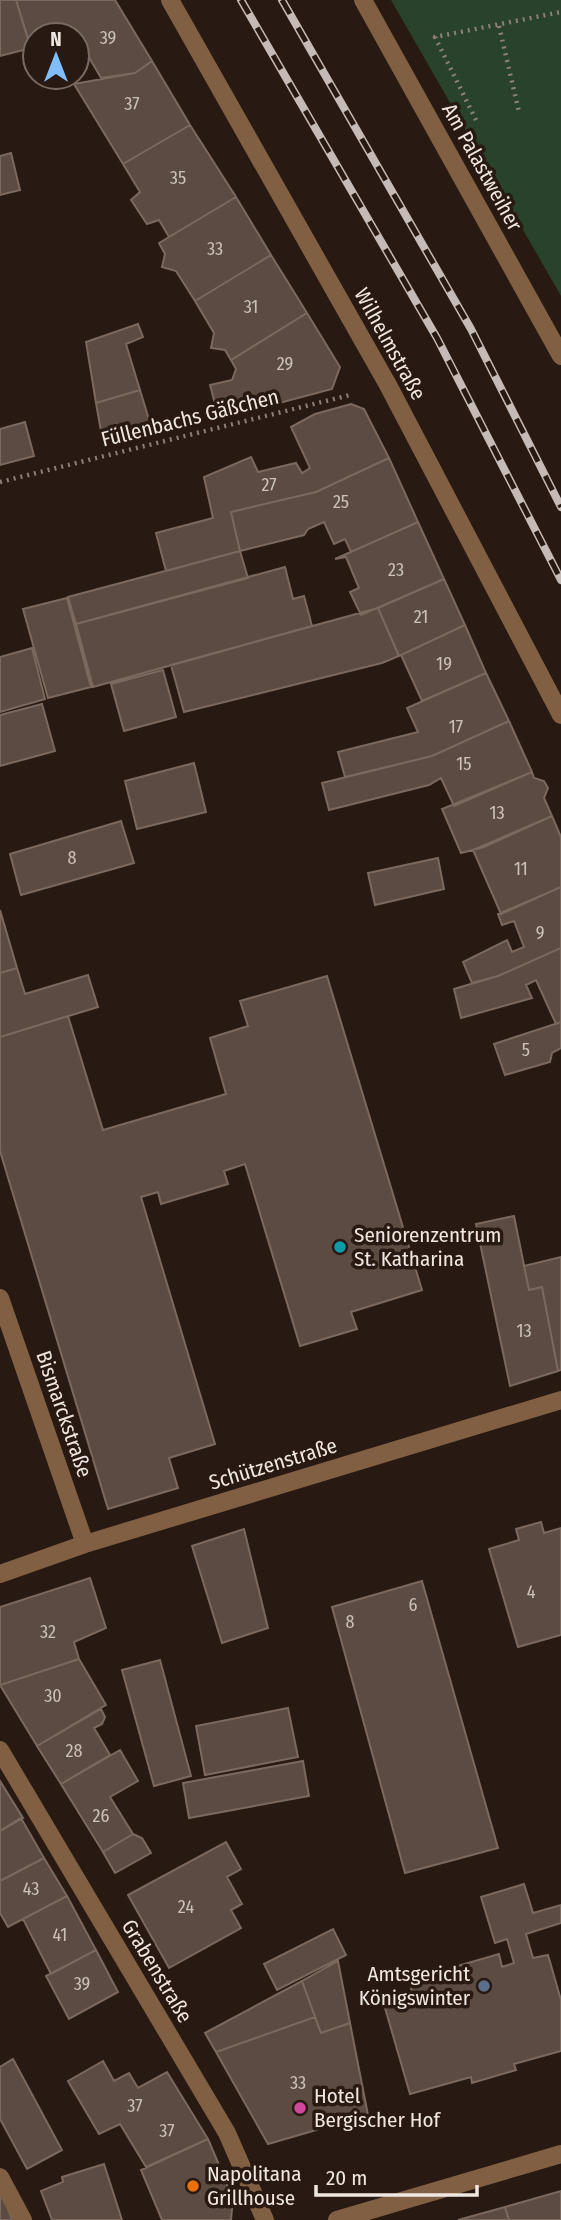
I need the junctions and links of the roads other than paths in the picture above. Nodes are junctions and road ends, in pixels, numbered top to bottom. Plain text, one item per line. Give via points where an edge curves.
1 (170, 0) edge
2 (363, 0) edge
3 (561, 356) edge
4 (561, 715) edge
5 (0, 1298) edge
6 (561, 1400) edge
7 (85, 1544) junction
8 (0, 1574) edge
9 (0, 1750) edge
10 (561, 2154) edge
11 (0, 2177) edge
12 (23, 2220) edge
13 (265, 2220) edge
14 (337, 2220) edge

1 - 4 street, Wilhelmstraße via 388,385
2 - 3 street, Am Palastweiher
5 - 7 street, Bismarckstraße
6 - 7 street, Schützenstraße
7 - 8 street, Schützenstraße
9 - 13 street, Grabenstraße via 227,2133
10 - 14 street
11 - 12 street

